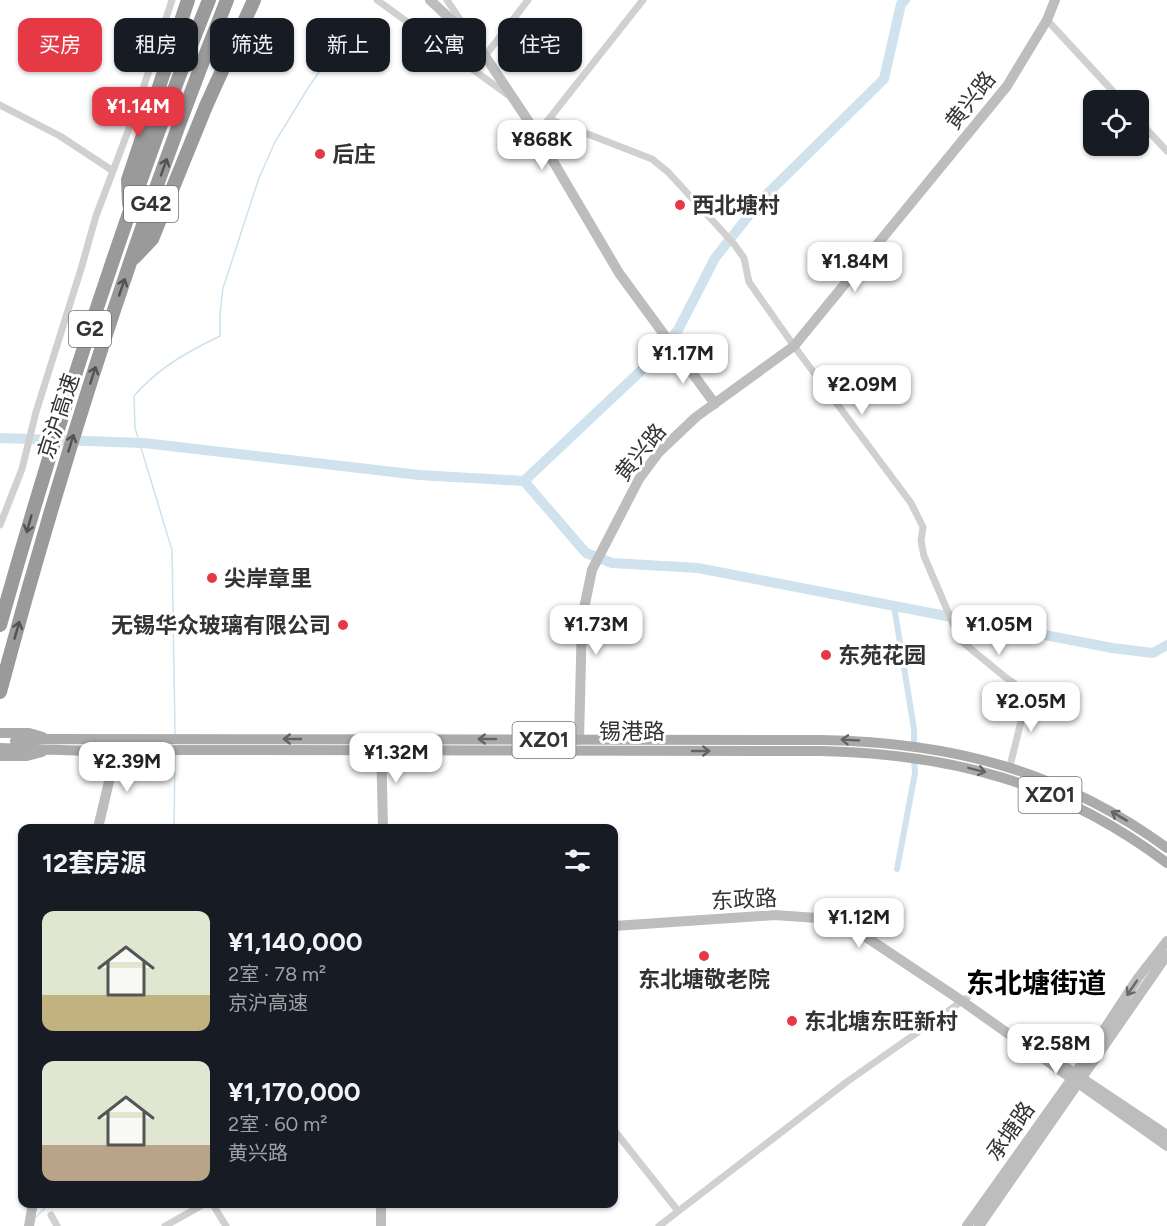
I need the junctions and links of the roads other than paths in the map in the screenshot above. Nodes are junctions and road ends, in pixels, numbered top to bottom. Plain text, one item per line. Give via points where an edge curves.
1 (172, 0) edge
2 (188, 0) edge
3 (209, 0) edge
4 (227, 0) edge
5 (254, 0) edge
6 (376, 0) edge
7 (430, 0) edge
8 (447, 0) edge
9 (528, 0) edge
10 (643, 0) edge
11 (1056, 0) edge
12 (449, 18) edge
13 (459, 18) edge
14 (1047, 20) junction
15 (486, 55) edge
16 (486, 58) edge
17 (1112, 90) edge
18 (513, 98) junction
19 (0, 105) edge
20 (549, 119) junction
21 (1149, 132) edge
22 (537, 134) junction
23 (1167, 151) edge
24 (112, 171) junction
25 (130, 212) junction
26 (130, 262) junction
27 (794, 346) junction
28 (714, 404) junction
29 (0, 525) edge
30 (0, 625) edge
31 (0, 692) edge
32 (0, 733) edge
33 (579, 740) junction
34 (0, 741) edge
35 (48, 745) junction
36 (175, 745) junction
37 (381, 745) junction
38 (0, 748) edge
39 (908, 750) junction
40 (119, 752) junction
41 (920, 752) junction
42 (0, 756) edge
43 (1010, 766) junction
44 (99, 824) edge
45 (105, 824) edge
46 (383, 824) edge
47 (1167, 848) edge
48 (1167, 863) edge
49 (618, 920) edge
50 (618, 926) edge
51 (1167, 941) edge
52 (1167, 955) edge
53 (965, 999) junction
54 (1076, 1079) junction
55 (618, 1135) edge
56 (1167, 1135) edge
57 (1167, 1146) edge
58 (35, 1208) edge
59 (197, 1208) edge
60 (215, 1208) edge
61 (381, 1208) edge
62 (678, 1211) junction
63 (51, 1215) dead end
64 (34, 1225) edge
65 (57, 1226) edge
66 (165, 1226) edge
67 (226, 1226) edge
68 (381, 1226) edge
69 (659, 1226) edge
70 (967, 1226) edge
71 (979, 1226) edge

1 - 24 street
2 - 25 highway, 京沪高速 / G2 via 128,180
3 - 25 highway, G42
26 -> 4 highway, G42
5 - 26 highway, 京沪高速 / G2 via 152,239
6 - 18 street
7 - 12 street
8 - 13 street
9 - 15 street
10 - 20 street
11 - 14 street, 黄兴路
14 - 17 street
14 - 27 street, 黄兴路 via 983,118
16 - 18 street
18 - 22 street
19 - 24 street via 60,136
20 - 22 street
20 - 27 street via 652,159 668,172 734,244 744,258 749,282
21 - 23 street
22 - 28 street via 619,273
24 - 29 street via 22,469
25 -> 30 highway, 京沪高速 / G2 via 61,417
31 -> 26 highway, 京沪高速 / G2 via 63,468
27 - 28 street, 黄兴路
27 - 43 street via 911,503 923,527 924,556 960,640 1028,693
28 - 33 street, 黄兴路 via 659,452 639,479 592,570 582,618
32 - 35 main road via 29,733
33 -> 37 main road, 锡港路 / XZ01
39 -> 33 main road, 锡港路 / XZ01 via 821,740
34 - 35 main road, 锡港路 / XZ01
35 - 36 main road, 锡港路 / XZ01
35 - 38 main road, 锡港路 / XZ01
35 - 40 main road, 锡港路 / XZ01
35 - 42 main road via 27,756
36 - 37 main road, 锡港路 / XZ01
36 - 40 main road, 锡港路 / XZ01
37 -> 39 main road, 锡港路 / XZ01
37 - 46 street
39 - 41 main road, 锡港路 / XZ01
40 - 44 street
40 - 45 street
41 - 43 main road, 锡港路 / XZ01
41 -> 48 main road, 锡港路 / XZ01 via 1043,791 1101,819
47 -> 43 main road, 锡港路 / XZ01 via 1106,808
49 - 53 street, 东政路 via 773,909 817,912 856,924
50 - 53 street, 东政路 via 775,915 817,918 854,929
51 -> 54 street, 承塘路 via 1138,978
52 - 54 street, 承塘路
53 - 54 street, 东政路
53 - 62 street via 848,1081
54 - 56 street, 东政路
54 - 57 street, 东政路
54 - 70 street, 承塘路
54 - 71 street, 承塘路
55 - 62 street
58 - 64 street
59 - 66 street
60 - 67 street
61 - 68 street
62 - 69 street
63 - 65 street

